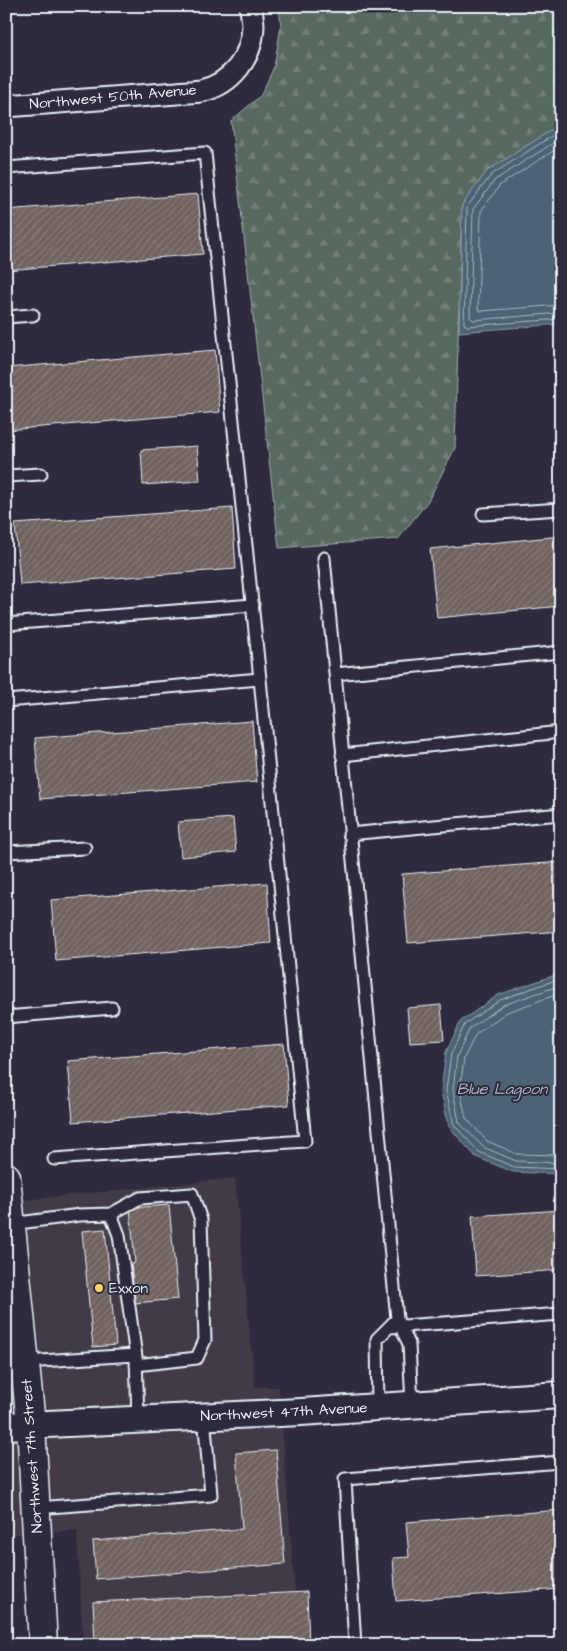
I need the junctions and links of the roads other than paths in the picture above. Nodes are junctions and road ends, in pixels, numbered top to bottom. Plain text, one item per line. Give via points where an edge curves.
1 (251, 6) edge
2 (6, 106) edge
3 (6, 168) edge
4 (34, 315) dead end
5 (6, 317) edge
6 (41, 474) dead end
7 (6, 476) edge
8 (561, 509) edge
9 (483, 514) dead end
10 (324, 558) dead end
11 (253, 605) junction
12 (6, 624) edge
13 (561, 652) edge
14 (335, 674) junction
15 (260, 679) junction
16 (6, 701) edge
17 (561, 732) edge
18 (342, 755) junction
19 (561, 814) edge
20 (349, 834) junction
21 (84, 848) dead end
22 (6, 852) edge
23 (112, 1008) dead end
24 (6, 1017) edge
25 (54, 1159) dead end
26 (6, 1177) edge
27 (111, 1214) junction
28 (11, 1224) junction
29 (561, 1314) edge
30 (395, 1324) junction
31 (135, 1360) junction
32 (25, 1362) junction
33 (561, 1395) edge
34 (412, 1405) junction
35 (378, 1407) junction
36 (204, 1416) junction
37 (138, 1419) junction
38 (19, 1425) edge
39 (561, 1462) edge
40 (36, 1508) junction
41 (43, 1645) edge
42 (355, 1645) edge

1 - 2 street, Northwest 50th Avenue via 253,26 247,55 234,73 214,86 200,91
3 - 11 lane via 205,153
4 - 5 lane
6 - 7 lane
8 - 9 lane
10 - 14 lane
11 - 12 lane
11 - 15 lane
13 - 14 lane
14 - 18 lane
15 - 16 lane
15 - 25 lane via 305,1141
17 - 18 lane
18 - 20 lane
19 - 20 lane
20 - 30 lane
21 - 22 lane
23 - 24 lane
26 - 28 main road, Northwest 7th Street
27 - 28 lane
27 - 31 lane via 119,1235
27 - 31 lane via 140,1198 192,1194 201,1220 206,1340 197,1358
28 - 32 main road, Northwest 7th Street
29 - 30 lane
30 - 34 lane via 408,1344
30 - 35 lane via 377,1339
31 - 32 lane
31 - 37 lane
32 - 38 main road, Northwest 7th Street
33 - 34 street, Northwest 47th Avenue
34 - 35 street, Northwest 47th Avenue
35 - 36 street, Northwest 47th Avenue
36 - 37 street, Northwest 47th Avenue
36 - 40 lane via 211,1495
37 - 38 street, Northwest 47th Avenue
38 - 40 main road, Northwest 7th Street
39 - 42 lane via 345,1480
40 - 41 main road, Northwest 7th Street

